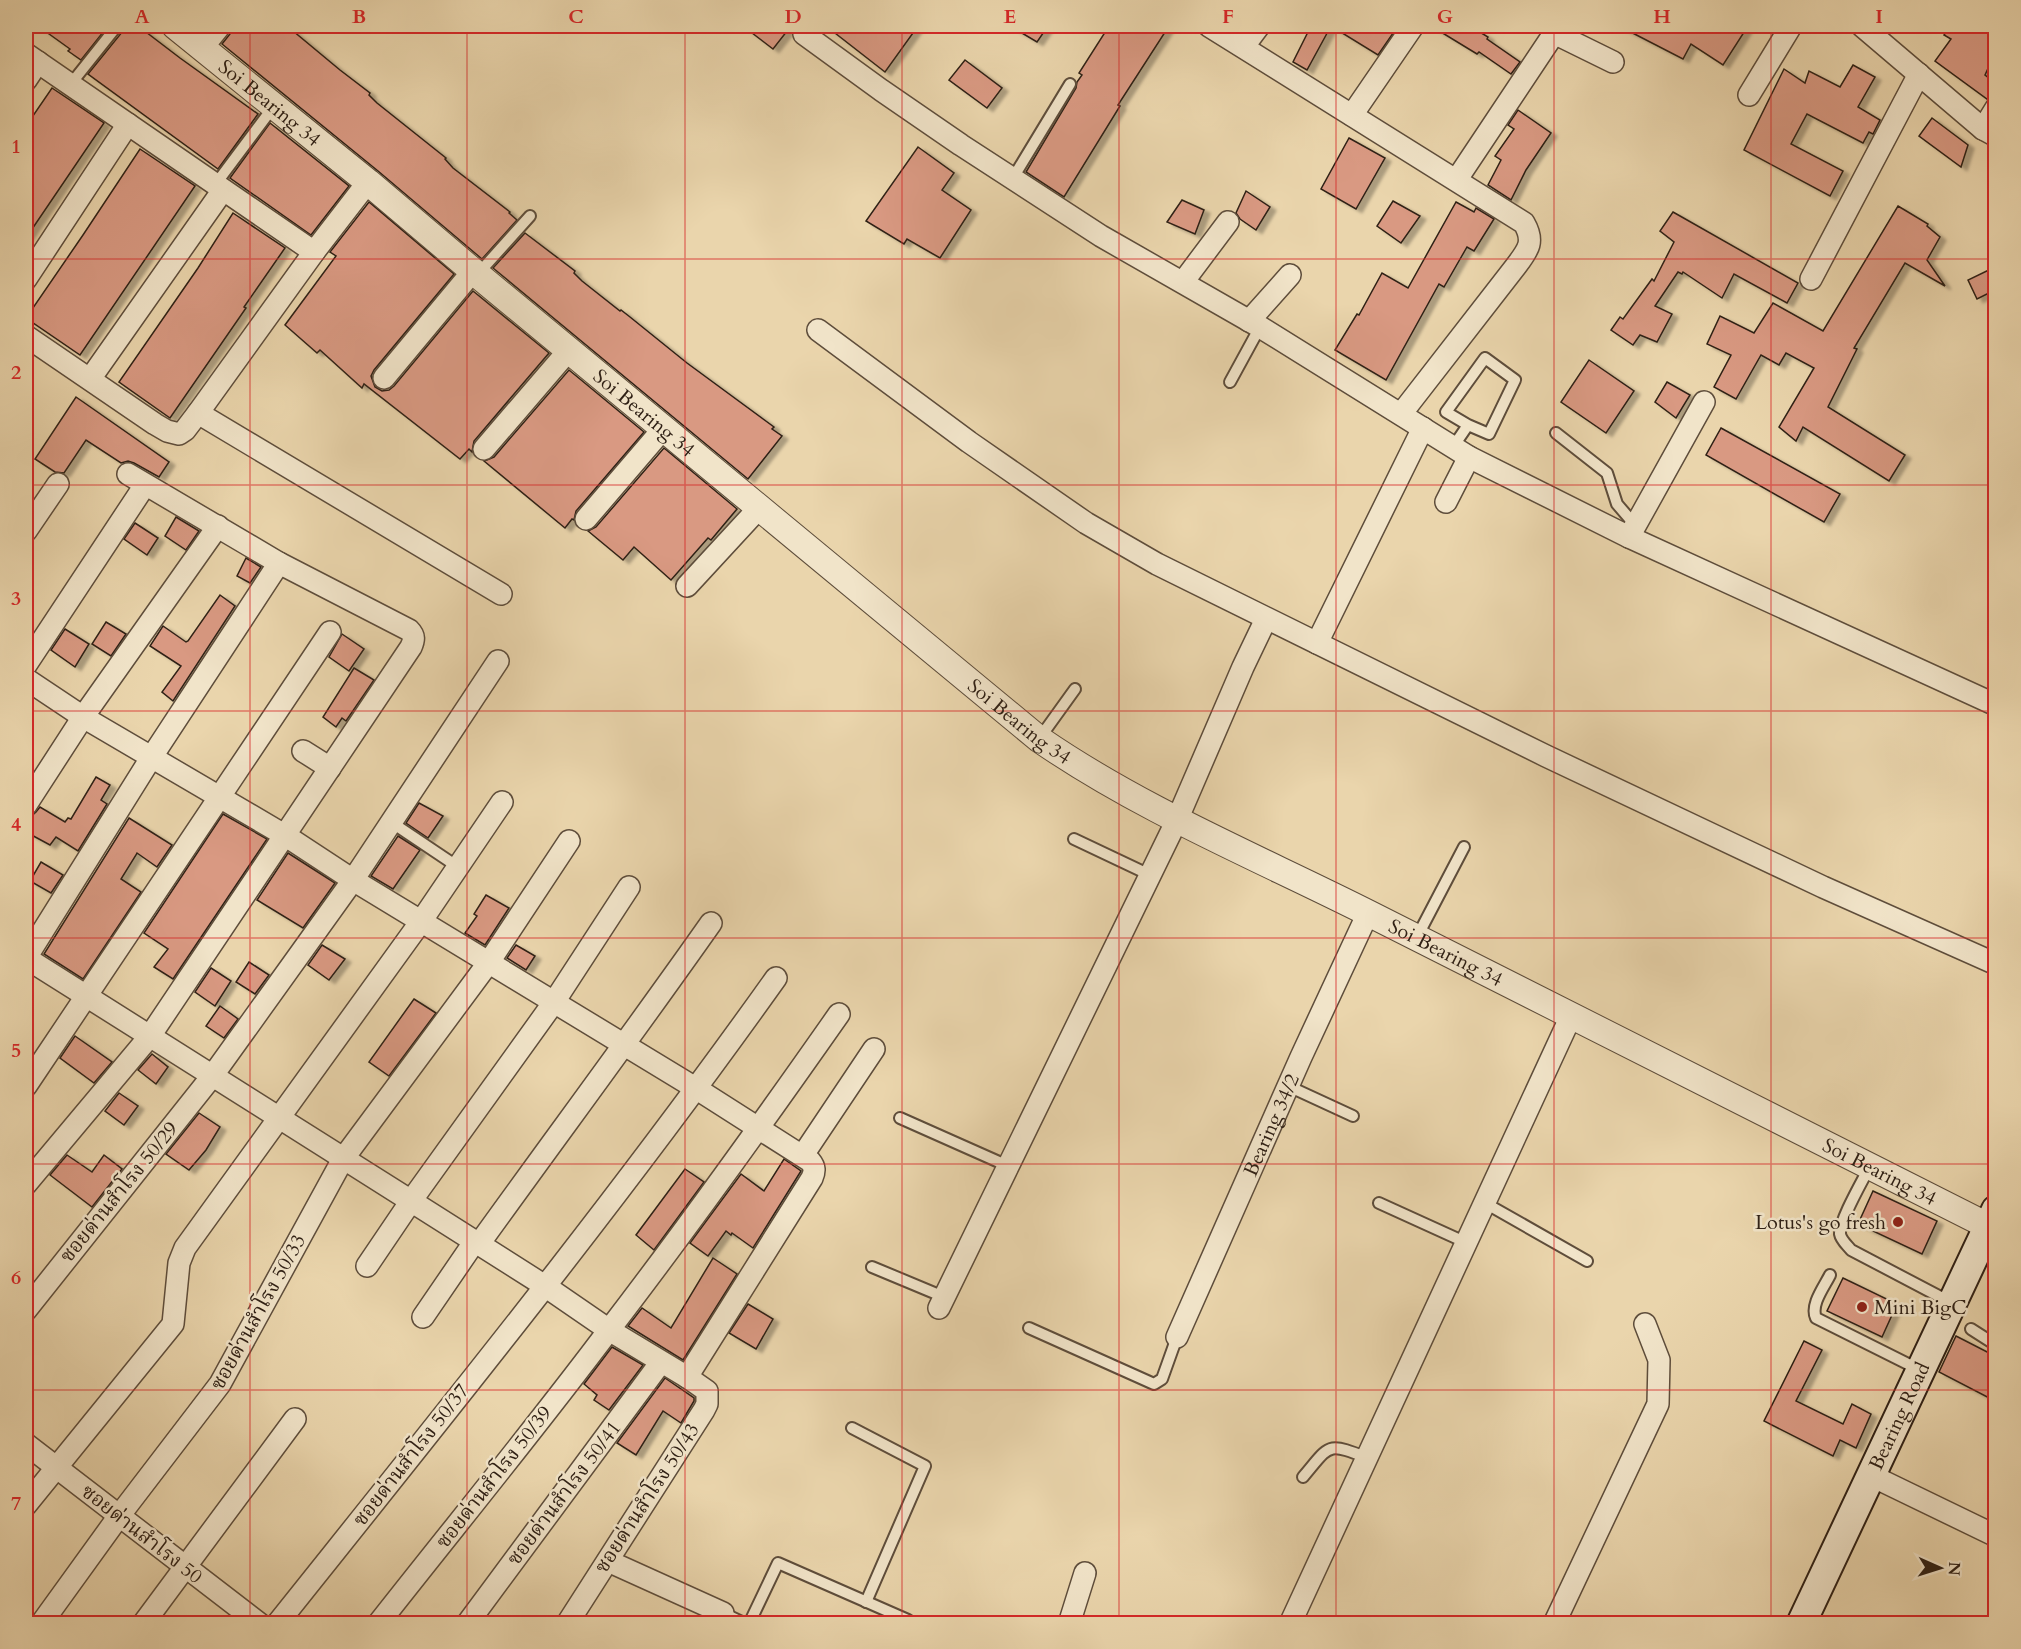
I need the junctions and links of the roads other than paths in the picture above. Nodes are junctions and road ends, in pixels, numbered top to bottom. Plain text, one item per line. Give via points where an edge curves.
1 (117, 26) edge
2 (176, 26) edge
3 (220, 26) edge
4 (1209, 26) edge
5 (1258, 26) edge
6 (1413, 26) edge
7 (1791, 26) edge
8 (1862, 26) edge
9 (1557, 29) edge
10 (804, 34) dead end
11 (1244, 46) junction
12 (203, 47) junction
13 (1613, 62) dead end
14 (30, 66) edge
15 (1919, 75) junction
16 (1070, 84) dead end
17 (70, 85) junction
18 (1749, 95) dead end
19 (274, 105) junction
20 (1995, 108) edge
21 (1352, 115) junction
22 (128, 124) junction
23 (1989, 133) edge
24 (1013, 178) junction
25 (1457, 179) junction
26 (368, 182) junction
27 (219, 188) junction
28 (530, 216) dead end
29 (1228, 222) dead end
30 (315, 252) junction
31 (475, 273) junction
32 (1290, 274) dead end
33 (26, 279) edge
34 (1811, 279) dead end
35 (1183, 282) junction
36 (1255, 324) junction
37 (818, 330) dead end
38 (26, 336) edge
39 (569, 350) junction
40 (384, 378) dead end
41 (90, 379) junction
42 (1230, 382) dead end
43 (1704, 402) dead end
44 (198, 413) junction
45 (1401, 414) junction
46 (1468, 425) junction
47 (1422, 428) junction
48 (663, 429) junction
49 (1556, 433) dead end
50 (484, 449) dead end
51 (1461, 452) junction
52 (128, 474) dead end
53 (58, 484) dead end
54 (146, 485) junction
55 (1446, 502) dead end
56 (759, 508) junction
57 (586, 519) dead end
58 (218, 526) junction
59 (26, 531) edge
60 (1632, 531) junction
61 (279, 563) junction
62 (687, 586) dead end
63 (501, 594) dead end
64 (1266, 619) junction
65 (330, 632) dead end
66 (1317, 643) junction
67 (498, 661) dead end
68 (26, 665) edge
69 (26, 679) edge
70 (1075, 689) dead end
71 (1995, 705) edge
72 (82, 717) junction
73 (1039, 739) junction
74 (303, 751) dead end
75 (151, 758) junction
76 (330, 768) junction
77 (218, 797) junction
78 (502, 802) dead end
79 (26, 805) edge
80 (1177, 820) junction
81 (391, 822) junction
82 (286, 836) junction
83 (1074, 840) dead end
84 (569, 841) dead end
85 (1464, 847) dead end
86 (458, 867) junction
87 (1150, 875) junction
88 (353, 880) junction
89 (629, 887) dead end
90 (1368, 913) junction
91 (422, 921) junction
92 (711, 923) dead end
93 (1416, 938) junction
94 (26, 958) edge
95 (489, 962) junction
96 (1995, 964) edge
97 (776, 978) dead end
98 (85, 996) junction
99 (554, 1002) junction
100 (839, 1014) dead end
101 (1571, 1017) junction
102 (150, 1036) junction
103 (625, 1046) junction
104 (874, 1049) dead end
105 (213, 1075) junction
106 (26, 1086) edge
107 (1288, 1086) junction
108 (697, 1089) junction
109 (1353, 1116) dead end
110 (279, 1118) junction
111 (900, 1119) dead end
112 (759, 1128) junction
113 (803, 1155) junction
114 (343, 1159) junction
115 (1008, 1166) junction
116 (1870, 1166) junction
117 (26, 1184) edge
118 (411, 1201) junction
119 (1379, 1203) dead end
120 (1485, 1203) junction
121 (1992, 1218) edge
122 (477, 1243) junction
123 (1467, 1243) junction
124 (1587, 1261) dead end
125 (367, 1266) dead end
126 (872, 1267) dead end
127 (1830, 1275) dead end
128 (545, 1286) junction
129 (942, 1303) joint
130 (1952, 1304) junction
131 (26, 1310) edge
132 (423, 1317) dead end
133 (1645, 1324) dead end
134 (1029, 1328) dead end
135 (1971, 1329) dead end
136 (609, 1330) junction
137 (1177, 1338) joint
138 (1995, 1345) edge
139 (661, 1362) junction
140 (1921, 1370) junction
141 (687, 1377) junction
142 (295, 1419) dead end
143 (852, 1428) dead end
144 (26, 1444) edge
145 (1368, 1458) junction
146 (56, 1468) junction
147 (1872, 1476) junction
148 (1303, 1477) dead end
149 (26, 1505) edge
150 (119, 1516) junction
151 (1995, 1536) edge
152 (608, 1561) junction
153 (184, 1567) junction
154 (1085, 1573) dead end
155 (867, 1602) junction
156 (723, 1613) joint
157 (908, 1620) dead end
158 (572, 1622) edge
159 (41, 1623) edge
160 (143, 1623) edge
161 (260, 1623) edge
162 (277, 1623) edge
163 (378, 1623) edge
164 (467, 1623) edge
165 (748, 1623) edge
166 (1069, 1623) edge
167 (1290, 1623) edge
168 (1554, 1623) edge
169 (1801, 1623) edge

1 - 17 lane
2 - 12 street, Soi Bearing 34
3 - 12 street
4 - 11 street
5 - 11 street
6 - 21 street
7 - 18 street
8 - 15 street
9 - 13 street
9 - 25 street
10 - 24 street via 961,146
11 - 21 street
12 - 19 street, Soi Bearing 34
14 - 17 street
15 - 23 street
15 - 34 street
16 - 24 lane
17 - 22 street
19 - 26 street, Soi Bearing 34
19 - 27 lane
20 - 23 street
21 - 25 street
22 - 27 street
22 - 33 street
24 - 35 street via 1101,236
25 - 45 street via 1524,223 1529,232 1528,249
26 - 30 street
26 - 31 street, Soi Bearing 34
27 - 30 street
27 - 41 street
28 - 31 lane
29 - 35 street
30 - 44 street
31 - 39 street, Soi Bearing 34
31 - 40 street
32 - 36 street
35 - 36 street
36 - 42 lane
36 - 45 street
37 - 64 street via 1086,523
38 - 41 street
39 - 48 street, Soi Bearing 34
39 - 50 street
41 - 44 street via 174,434 185,430
43 - 60 street
44 - 63 street
45 - 47 street
46 - 46 lane via 1446,412 1485,358 1515,380 1489,434
46 - 51 lane
47 - 51 street
47 - 66 street
48 - 56 street, Soi Bearing 34
48 - 57 street
49 - 60 lane via 1607,472 1617,504
51 - 55 street
51 - 60 street
52 - 54 street
53 - 59 street
54 - 58 street
54 - 68 street
56 - 62 street
56 - 73 street, Soi Bearing 34
58 - 61 street
58 - 72 street
60 - 71 street
61 - 75 street
61 - 76 street via 409,630 414,639
64 - 66 street
64 - 80 street
65 - 77 street
66 - 96 street via 1727,842
67 - 81 street, ซอยด่านสำโรง 50/29
69 - 72 street
70 - 73 lane
72 - 75 street
72 - 79 street
73 - 80 street, Soi Bearing 34 via 1078,766
74 - 76 street
75 - 77 street
75 - 94 street
76 - 82 street
77 - 82 street
77 - 98 street
78 - 86 street
80 - 87 street
80 - 90 street, Soi Bearing 34
81 - 86 lane
81 - 88 street, ซอยด่านสำโรง 50/29
82 - 88 street
82 - 102 street
83 - 87 lane
84 - 95 street, ซอยด่านสำโรง 50/33
85 - 93 lane
86 - 91 street
87 - 115 street
88 - 91 street
88 - 105 street, ซอยด่านสำโรง 50/29
89 - 99 street
90 - 93 street, Soi Bearing 34
90 - 107 street, Bearing 34/2
91 - 95 street
91 - 110 street
92 - 103 street
93 - 101 street, Soi Bearing 34
94 - 98 street, ซอยด่านสำโรง 50/43
95 - 99 street
95 - 114 street, ซอยด่านสำโรง 50/33
97 - 108 street, ซอยด่านสำโรง 50/37
98 - 102 street, ซอยด่านสำโรง 50/43
98 - 106 street
99 - 103 street
99 - 118 street
100 - 112 street, ซอยด่านสำโรง 50/39
101 - 116 street, Soi Bearing 34
101 - 120 street
102 - 105 street, ซอยด่านสำโรง 50/43
102 - 117 street
103 - 108 street
103 - 122 street
104 - 113 street
105 - 110 street, ซอยด่านสำโรง 50/43
105 - 131 street, ซอยด่านสำโรง 50/29
107 - 109 lane
107 - 137 street, Bearing 34/2
108 - 112 street
108 - 128 street, ซอยด่านสำโรง 50/37
110 - 114 street, ซอยด่านสำโรง 50/43
110 - 146 street via 185,1248 179,1263 173,1324
111 - 115 lane
112 - 113 street
112 - 136 street, ซอยด่านสำโรง 50/39
113 - 141 street via 814,1167 812,1178
114 - 118 street, ซอยด่านสำโรง 50/43
114 - 150 street, ซอยด่านสำโรง 50/33 via 229,1371
115 - 129 street
116 - 121 street, Soi Bearing 34
116 - 130 lane via 1843,1220 1840,1233 1844,1242 1851,1250
118 - 122 street, ซอยด่านสำโรง 50/43
118 - 125 street
119 - 123 lane
120 - 123 street
120 - 124 lane
121 - 130 main road, Bearing Road
122 - 128 street, ซอยด่านสำโรง 50/43
122 - 132 street
123 - 145 street
126 - 129 lane
127 - 140 lane via 1814,1307 1816,1318
128 - 136 street, ซอยด่านสำโรง 50/43
128 - 162 street, ซอยด่านสำโรง 50/37
130 - 140 main road, Bearing Road
133 - 168 street via 1659,1360 1658,1404
134 - 137 lane via 1154,1384 1162,1379
135 - 138 lane
136 - 139 street, ซอยด่านสำโรง 50/43
136 - 163 street, ซอยด่านสำโรง 50/39
139 - 141 street, ซอยด่านสำโรง 50/43
139 - 164 street, ซอยด่านสำโรง 50/41
140 - 147 main road, Bearing Road
141 - 152 street, ซอยด่านสำโรง 50/43 via 706,1391 707,1404
142 - 153 street
143 - 155 lane via 925,1466
144 - 146 street, ซอยด่านสำโรง 50
145 - 148 lane via 1344,1448 1326,1449
145 - 167 street
146 - 149 street
146 - 150 street, ซอยด่านสำโรง 50
147 - 151 street
147 - 169 main road, Bearing Road
150 - 153 street, ซอยด่านสำโรง 50
150 - 159 street, ซอยด่านสำโรง 50/33
152 - 156 street
152 - 158 street, ซอยด่านสำโรง 50/43
153 - 160 street
153 - 161 street, ซอยด่านสำโรง 50
154 - 166 street
155 - 157 lane
155 - 165 lane via 778,1563
156 - 165 lane

